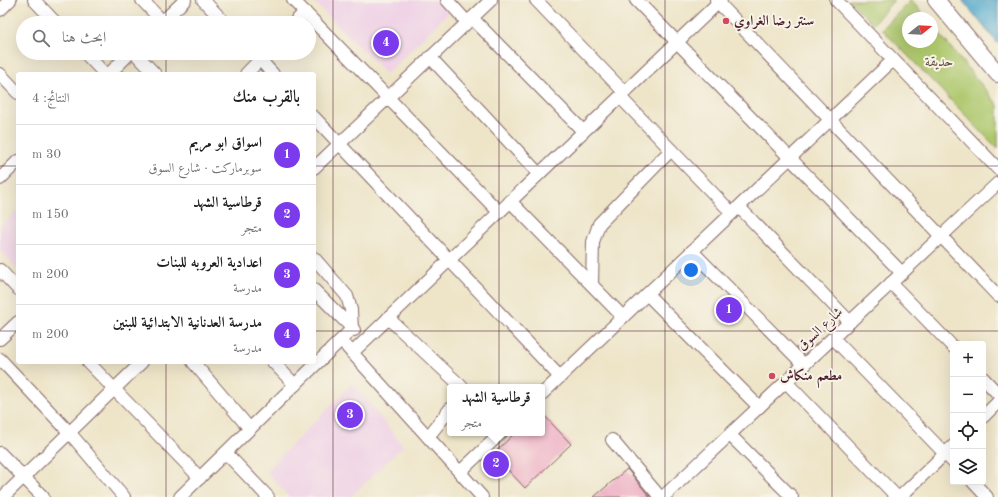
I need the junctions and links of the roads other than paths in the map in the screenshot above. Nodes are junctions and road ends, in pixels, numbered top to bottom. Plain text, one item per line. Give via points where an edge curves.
1 (10, 0) edge
2 (34, 0) edge
3 (142, 0) edge
4 (185, 0) edge
5 (203, 0) edge
6 (293, 0) edge
7 (447, 0) edge
8 (490, 0) edge
9 (536, 0) edge
10 (636, 0) edge
11 (836, 0) edge
12 (936, 0) edge
13 (718, 1) edge
14 (0, 10) edge
15 (305, 12) junction
16 (49, 16) edge
17 (157, 16) edge
18 (168, 16) edge
19 (218, 16) edge
20 (301, 16) edge
21 (309, 16) edge
22 (470, 20) junction
23 (316, 23) edge
24 (677, 42) junction
25 (430, 57) junction
26 (92, 60) edge
27 (123, 60) edge
28 (142, 60) edge
29 (256, 60) edge
30 (264, 60) edge
31 (893, 60) junction
32 (103, 72) edge
33 (111, 72) edge
34 (153, 72) edge
35 (247, 72) edge
36 (273, 72) edge
37 (0, 74) edge
38 (998, 74) edge
39 (16, 91) edge
40 (622, 94) junction
41 (389, 97) junction
42 (316, 119) edge
43 (830, 120) junction
44 (583, 131) junction
45 (340, 144) junction
46 (671, 150) junction
47 (790, 158) junction
48 (16, 163) edge
49 (316, 166) edge
50 (998, 169) edge
51 (2, 174) edge
52 (539, 174) junction
53 (998, 183) edge
54 (510, 201) junction
55 (735, 210) junction
56 (499, 212) junction
57 (941, 237) junction
58 (692, 251) junction
59 (316, 260) edge
60 (449, 260) junction
61 (0, 270) edge
62 (902, 273) junction
63 (892, 283) junction
64 (592, 285) junction
65 (16, 287) edge
66 (316, 292) edge
67 (647, 294) junction
68 (998, 296) edge
69 (623, 317) junction
70 (388, 318) junction
71 (850, 322) junction
72 (16, 324) edge
73 (352, 329) junction
74 (833, 338) junction
75 (0, 339) edge
76 (340, 340) junction
77 (364, 341) junction
78 (950, 344) edge
79 (352, 353) junction
80 (0, 359) edge
81 (90, 364) edge
82 (140, 364) edge
83 (195, 364) edge
84 (275, 364) edge
85 (804, 365) junction
86 (560, 376) junction
87 (986, 381) edge
88 (786, 382) junction
89 (459, 384) edge
90 (295, 385) junction
91 (114, 389) junction
92 (545, 391) edge
93 (998, 394) edge
94 (998, 402) edge
95 (759, 407) junction
96 (447, 413) edge
97 (986, 414) edge
98 (250, 429) junction
99 (69, 432) junction
100 (730, 435) junction
101 (428, 436) junction
102 (498, 436) edge
103 (612, 440) dead end
104 (0, 453) edge
105 (226, 453) junction
106 (950, 454) edge
107 (460, 472) junction
108 (23, 477) junction
109 (200, 478) junction
110 (976, 485) edge
111 (3, 497) edge
112 (43, 497) edge
113 (124, 497) edge
114 (180, 497) edge
115 (268, 497) edge
116 (482, 497) edge
117 (660, 497) edge
118 (663, 497) edge
119 (792, 497) edge
120 (897, 497) edge
121 (900, 497) edge
122 (987, 497) edge

1 - 14 street
2 - 16 street
3 - 17 street
4 - 18 street
5 - 19 street
6 - 15 street
7 - 22 street
8 - 22 street
9 - 40 street
10 - 24 street
11 - 31 street
12 - 38 main road
13 - 24 street
13 - 43 street
15 - 20 street
15 - 21 street
22 - 25 street
22 - 44 street
23 - 41 street
24 - 40 street
24 - 47 street
25 - 41 street
25 - 52 street
26 - 32 street
27 - 33 street
28 - 34 street
29 - 35 street
30 - 36 street
31 - 43 street
31 - 50 street
37 - 39 street
40 - 44 street
40 - 46 street
41 - 45 street
41 - 56 street
42 - 45 street
43 - 47 street
43 - 57 street
44 - 52 street
45 - 49 street
45 - 60 street
46 - 55 street
46 - 64 street via 599,224 593,242
47 - 55 street
47 - 62 street
48 - 51 street
52 - 54 street
53 - 57 street, شارع السوق
54 - 56 street
54 - 64 street
55 - 58 street
55 - 71 street
56 - 60 street
57 - 62 street, شارع السوق
57 - 68 street
58 - 67 street
58 - 85 street
59 - 73 street via 346,296 351,310
60 - 70 street
60 - 86 street
61 - 65 street
62 - 63 street, شارع السوق
63 - 71 street, شارع السوق
63 - 78 street
64 - 69 street
66 - 73 street
67 - 69 street
67 - 95 street
69 - 86 street
70 - 77 street
70 - 89 street
71 - 74 street, شارع السوق
72 - 75 street
73 - 76 street
73 - 77 street
74 - 85 street, شارع السوق
74 - 106 street
76 - 79 street
76 - 90 street
77 - 79 street
79 - 101 street
80 - 99 street
81 - 91 street
82 - 91 street
83 - 98 street
84 - 90 street
85 - 88 street, شارع السوق
86 - 92 street
87 - 93 street
88 - 95 street, شارع السوق
88 - 120 street
90 - 98 street
91 - 99 street
91 - 109 street
94 - 97 street
95 - 100 street, شارع السوق
96 - 101 street
98 - 105 street
99 - 108 street
99 - 113 street
100 - 118 street, شارع السوق
100 - 119 street
101 - 107 street
102 - 107 street
103 - 117 street
104 - 108 street
105 - 109 street
105 - 115 street
106 - 121 street
107 - 116 street
108 - 111 street
108 - 112 street
109 - 114 street
110 - 122 street

